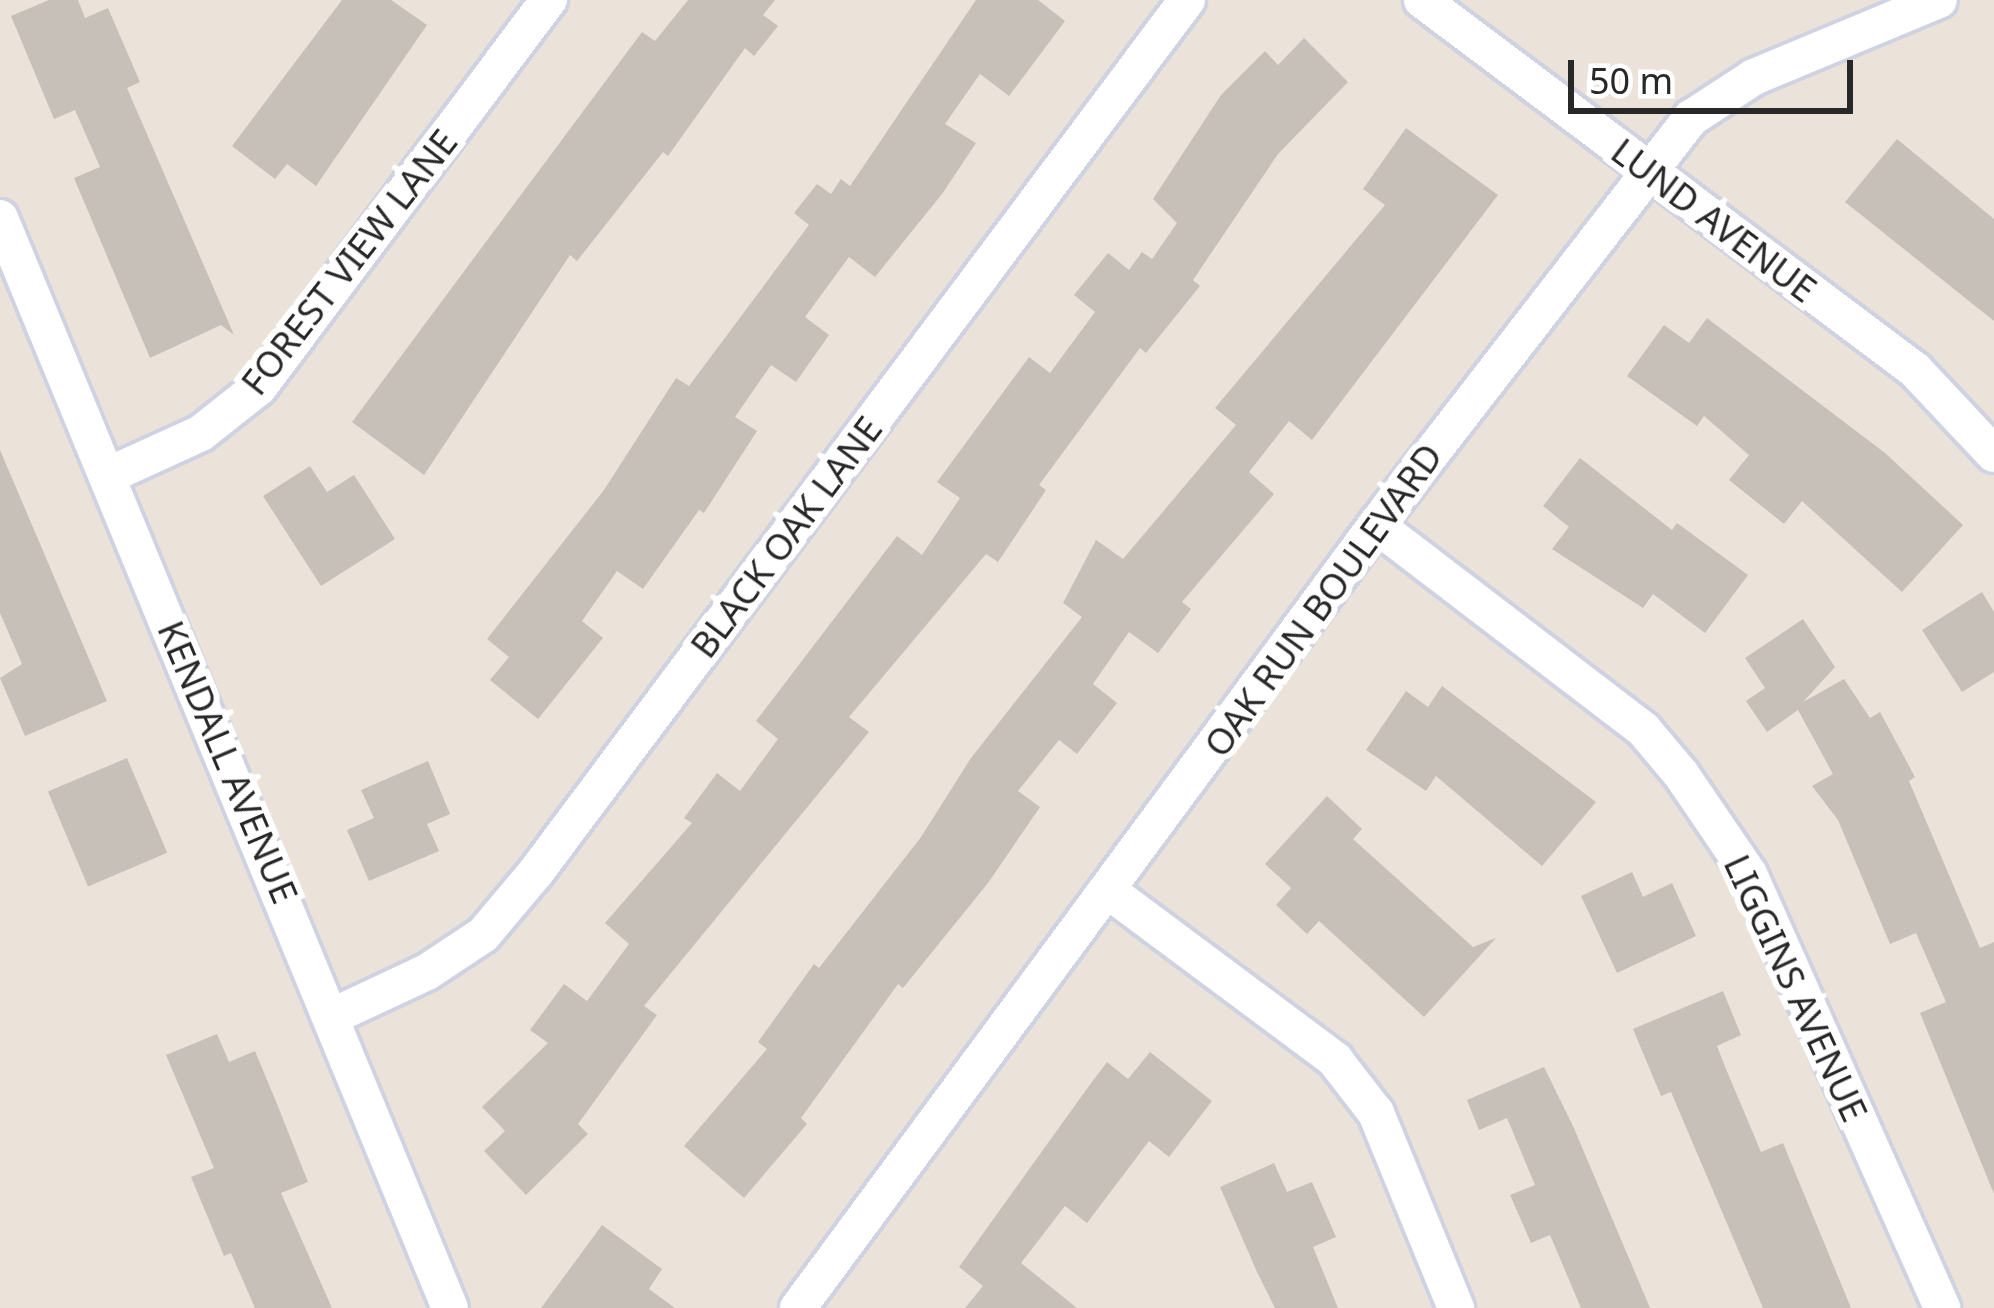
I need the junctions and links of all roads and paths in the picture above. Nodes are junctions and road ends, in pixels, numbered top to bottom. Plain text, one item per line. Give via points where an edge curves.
1 (549, 0) edge
2 (1187, 0) edge
3 (1422, 0) edge
4 (1939, 0) edge
5 (1648, 170) junction
6 (0, 218) edge
7 (1994, 454) edge
8 (109, 475) junction
9 (1376, 525) junction
10 (1110, 892) junction
11 (333, 1016) junction
12 (449, 1308) edge
13 (798, 1308) edge
14 (1456, 1308) edge
15 (1942, 1308) edge

1 - 8 street, FOREST VIEW LANE via 259,388 201,433
2 - 11 street, BLACK OAK LANE via 536,872 482,935 427,972
3 - 5 street, LUND AVENUE
4 - 5 street, OAK RUN BOULEVARD via 1716,95
5 - 7 street, LUND AVENUE via 1915,370
5 - 9 street, OAK RUN BOULEVARD
6 - 8 street, KENDALL AVENUE
8 - 11 street, KENDALL AVENUE
9 - 10 street, OAK RUN BOULEVARD
9 - 15 street, LIGGINS AVENUE via 1643,729 1681,774 1749,874
10 - 13 street, OAK RUN BOULEVARD
10 - 14 street via 1335,1060 1376,1113
11 - 12 street, KENDALL AVENUE

